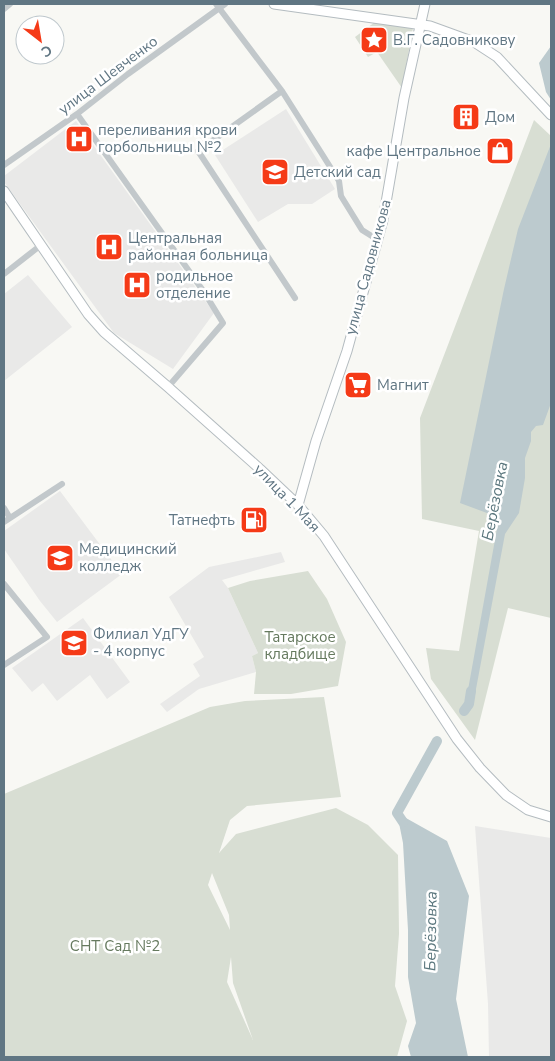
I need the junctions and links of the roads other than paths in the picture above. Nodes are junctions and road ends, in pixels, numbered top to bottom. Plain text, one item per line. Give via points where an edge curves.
1 (10, 4) edge
2 (274, 4) edge
3 (425, 4) edge
4 (220, 5) edge
5 (4, 9) edge
6 (420, 24) junction
7 (282, 91) junction
8 (77, 114) junction
9 (551, 115) edge
10 (4, 165) edge
11 (4, 191) edge
12 (378, 240) junction
13 (42, 245) junction
14 (4, 274) edge
15 (295, 298) dead end
16 (168, 387) junction
17 (62, 484) dead end
18 (298, 506) junction
19 (4, 508) edge
20 (10, 518) junction
21 (4, 522) edge
22 (4, 584) edge
23 (4, 665) edge
24 (551, 817) edge

1 - 5 street
2 - 6 main road
3 - 6 main road, улица Садовникова
4 - 7 street
4 - 8 street, улица Шевченко
6 - 9 main road via 474,42 497,56
6 - 12 main road, улица Садовникова
7 - 12 street via 339,181 341,196 362,230
7 - 15 street via 198,151
8 - 10 street, улица Шевченко
8 - 16 street via 223,323
11 - 13 main road, улица 1 Мая
12 - 18 main road, улица Садовникова
13 - 14 street
13 - 16 main road, улица 1 Мая via 88,314 104,332
16 - 18 main road, улица 1 Мая
17 - 20 street
18 - 24 main road, улица 1 Мая via 327,541 457,739 480,768 506,795 528,810
19 - 20 street
20 - 21 street
22 - 23 street via 47,637

